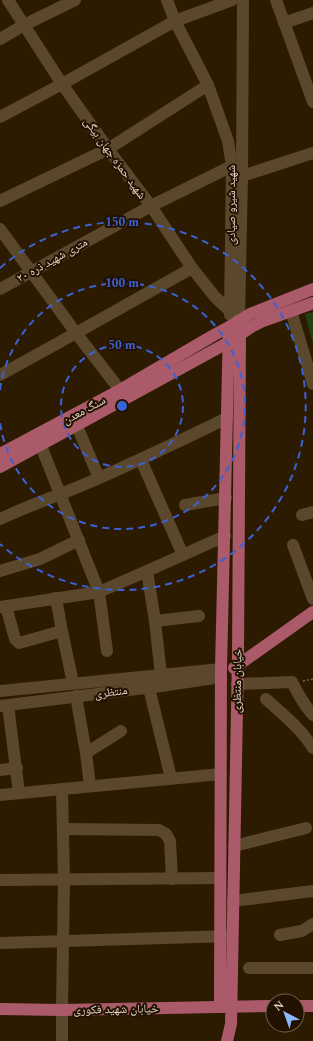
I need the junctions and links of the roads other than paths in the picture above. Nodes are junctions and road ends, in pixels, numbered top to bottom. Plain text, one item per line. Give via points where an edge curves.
1 (8, 0) edge
2 (75, 0) edge
3 (167, 0) edge
4 (232, 0) edge
5 (243, 0) edge
6 (276, 0) edge
7 (313, 13) edge
8 (175, 21) junction
9 (284, 23) junction
10 (24, 25) junction
11 (0, 39) edge
12 (309, 80) edge
13 (62, 84) junction
14 (208, 85) junction
15 (313, 102) edge
16 (0, 117) edge
17 (108, 148) junction
18 (313, 153) edge
19 (232, 166) junction
20 (242, 176) junction
21 (0, 201) edge
22 (151, 206) junction
23 (0, 229) edge
24 (192, 268) junction
25 (31, 272) junction
26 (0, 289) edge
27 (313, 289) edge
28 (313, 303) edge
29 (291, 311) junction
30 (234, 317) junction
31 (76, 333) junction
32 (240, 334) junction
33 (229, 342) junction
34 (0, 375) edge
35 (313, 384) edge
36 (120, 390) junction
37 (227, 418) junction
38 (77, 426) junction
39 (41, 446) junction
40 (0, 454) edge
41 (141, 460) junction
42 (0, 467) edge
43 (99, 478) junction
44 (60, 495) junction
45 (226, 498) junction
46 (185, 505) dead end
47 (0, 519) edge
48 (225, 536) junction
49 (79, 540) junction
50 (293, 545) dead end
51 (183, 555) junction
52 (0, 571) edge
53 (147, 571) junction
54 (99, 592) junction
55 (56, 598) junction
56 (313, 599) edge
57 (313, 603) edge
58 (3, 606) edge
59 (313, 612) edge
60 (199, 616) dead end
61 (155, 621) junction
62 (62, 631) junction
63 (107, 651) dead end
64 (238, 661) junction
65 (221, 673) junction
66 (161, 675) junction
67 (73, 683) junction
68 (237, 684) junction
69 (148, 688) junction
70 (0, 691) edge
71 (76, 696) junction
72 (266, 699) dead end
73 (4, 705) edge
74 (313, 715) edge
75 (121, 731) dead end
76 (313, 748) edge
77 (86, 753) junction
78 (17, 768) junction
79 (0, 770) edge
80 (221, 774) junction
81 (171, 778) junction
82 (90, 786) junction
83 (62, 789) junction
84 (19, 793) junction
85 (0, 795) edge
86 (306, 828) dead end
87 (63, 829) junction
88 (234, 846) junction
89 (220, 878) junction
90 (172, 879) junction
91 (0, 880) edge
92 (64, 880) junction
93 (313, 891) edge
94 (233, 901) junction
95 (313, 924) edge
96 (280, 935) dead end
97 (233, 936) junction
98 (220, 937) junction
99 (64, 941) junction
100 (0, 943) edge
101 (249, 968) dead end
102 (313, 968) edge
103 (226, 1006) junction
104 (265, 1006) edge
105 (0, 1009) edge
106 (62, 1010) junction
107 (62, 1041) edge
108 (227, 1041) edge

1 - 10 street, شهید حمزه جهان بیگی
2 - 10 street
3 - 8 street, شهید شیرو صیادی
4 - 8 street
5 - 20 street, شهید شیرو صیادی
6 - 9 street
7 - 9 street
8 - 13 street
8 - 14 street, شهید شیرو صیادی
9 - 12 street
10 - 11 street
10 - 13 street, شهید حمزه جهان بیگی
12 - 15 street
13 - 16 street
13 - 17 street, شهید حمزه جهان بیگی
14 - 17 street
14 - 19 street, شهید شیرو صیادی via 228,142
17 - 21 street
17 - 22 street, شهید حمزه جهان بیگی
18 - 20 street
19 - 22 street, ۲۰ متری شهید ذره
19 - 30 street, شهید شیرو صیادی
20 - 30 street, شهید شیرو صیادی
22 - 24 street, شهید حمزه جهان بیگی
22 - 25 street, ۲۰ متری شهید ذره
23 - 25 street
24 - 30 street, شهید حمزه جهان بیگی
24 - 31 street
25 - 26 street, ۲۰ متری شهید ذره
25 - 31 street
27 - 30 main road, سنگ معدن via 250,314
28 - 29 main road, سنگ معدن
29 - 32 main road, سنگ معدن via 263,321
29 - 35 street
30 - 32 main road, خیابان منتظری
30 - 33 main road, خیابان منتظری
30 - 36 main road, سنگ معدن via 214,334
31 - 34 street
31 - 36 street
32 - 33 main road, سنگ معدن
32 - 64 main road, خیابان منتظری
33 - 37 main road, خیابان منتظری
33 - 38 main road, سنگ معدن
36 - 40 main road, سنگ معدن
37 - 41 street
37 - 45 main road, خیابان منتظری
38 - 39 main road, سنگ معدن
38 - 43 street
39 - 42 main road, سنگ معدن
39 - 44 street
41 - 43 street
41 - 51 street
43 - 44 street
44 - 47 street
44 - 49 street
45 - 46 street
45 - 48 main road, خیابان منتظری
48 - 51 street
48 - 65 main road, خیابان منتظری
49 - 52 street via 40,559
49 - 54 street
50 - 56 street
51 - 53 street
53 - 54 street
53 - 61 street
54 - 55 street
54 - 63 street
55 - 58 street
55 - 62 street
57 - 64 main road
58 - 62 street via 15,639 19,643
59 - 64 main road
60 - 61 street
61 - 66 street
62 - 67 street
64 - 65 main road
64 - 68 main road, خیابان منتظری
65 - 66 street, منتظری
65 - 69 street, منتظری
65 - 80 main road, خیابان منتظری
66 - 67 street, منتظری
67 - 70 street, منتظری
68 - 74 street via 292,682 297,694
68 - 88 main road, خیابان منتظری
69 - 71 street, منتظری
69 - 81 street
71 - 73 street, منتظری
71 - 77 street
72 - 76 street via 306,737
73 - 78 street
75 - 77 street
77 - 82 street
78 - 79 street
78 - 84 street
80 - 81 street
80 - 89 main road, خیابان منتظری
81 - 82 street
82 - 83 street
83 - 84 street
83 - 87 street
84 - 85 street
86 - 88 street
87 - 90 street via 159,830 166,834 170,841
87 - 92 street
88 - 94 main road, خیابان منتظری
89 - 90 street
89 - 98 main road, خیابان منتظری
90 - 92 street
91 - 92 street
92 - 99 street
93 - 94 street
94 - 97 main road, خیابان منتظری
95 - 96 street via 302,931
97 - 98 street
97 - 103 main road, خیابان منتظری
98 - 99 street
98 - 103 main road, خیابان منتظری
99 - 100 street
99 - 106 street
101 - 102 street
103 - 104 main road, خیابان شهید فکوری
103 - 106 main road, خیابان شهید فکوری
103 - 108 main road, خیابان منتظری via 231,1024
105 - 106 main road, خیابان شهید فکوری
106 - 107 street

